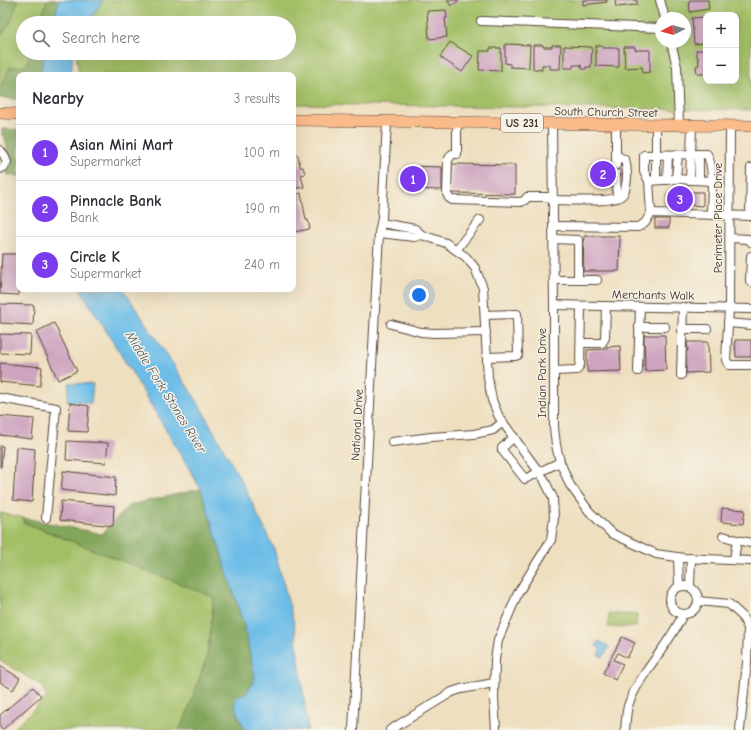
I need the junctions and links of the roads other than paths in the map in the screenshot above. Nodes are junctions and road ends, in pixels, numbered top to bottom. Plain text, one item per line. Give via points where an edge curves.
1 (660, 0) edge
2 (663, 12) edge
3 (481, 21) dead end
4 (655, 28) edge
5 (672, 48) edge
6 (3, 113) edge
7 (16, 114) edge
8 (296, 120) edge
9 (387, 122) junction
10 (457, 123) junction
11 (552, 124) junction
12 (616, 125) junction
13 (656, 125) junction
14 (679, 126) junction
15 (692, 126) junction
16 (751, 126) edge
17 (730, 127) junction
18 (0, 150) edge
19 (616, 154) junction
20 (678, 154) junction
21 (695, 154) junction
22 (656, 155) junction
23 (668, 155) junction
24 (616, 166) dead end
25 (0, 167) edge
26 (751, 168) edge
27 (616, 174) dead end
28 (676, 179) junction
29 (653, 180) junction
30 (667, 180) junction
31 (695, 180) junction
32 (711, 181) junction
33 (617, 198) junction
34 (553, 199) junction
35 (651, 213) junction
36 (711, 215) junction
37 (730, 215) junction
38 (751, 216) edge
39 (480, 220) dead end
40 (381, 223) junction
41 (553, 226) junction
42 (379, 233) junction
43 (422, 235) junction
44 (730, 238) junction
45 (554, 239) junction
46 (751, 242) edge
47 (456, 250) junction
48 (751, 256) edge
49 (554, 280) junction
50 (578, 280) junction
51 (597, 280) dead end
52 (751, 282) edge
53 (554, 305) junction
54 (581, 306) junction
55 (606, 306) junction
56 (640, 307) junction
57 (683, 307) junction
58 (729, 308) junction
59 (751, 309) edge
60 (485, 315) junction
61 (728, 323) junction
62 (391, 324) dead end
63 (751, 325) edge
64 (639, 327) junction
65 (665, 327) dead end
66 (682, 329) junction
67 (707, 329) dead end
68 (486, 332) junction
69 (581, 343) junction
70 (487, 357) junction
71 (751, 365) edge
72 (638, 370) dead end
73 (554, 371) junction
74 (681, 375) dead end
75 (0, 398) edge
76 (503, 422) junction
77 (514, 437) junction
78 (392, 442) dead end
79 (560, 462) junction
80 (539, 472) junction
81 (46, 518) dead end
82 (723, 536) dead end
83 (737, 540) junction
84 (751, 543) edge
85 (678, 557) junction
86 (691, 558) junction
87 (734, 560) junction
88 (751, 561) edge
89 (679, 586) junction
90 (690, 587) junction
91 (698, 601) junction
92 (683, 614) junction
93 (494, 683) junction
94 (353, 730) edge
95 (390, 730) edge
96 (496, 730) edge
97 (625, 730) edge
98 (740, 730) edge

1 - 2 street
3 - 4 street
5 - 14 street via 677,67
6 - 7 highway
8 - 9 highway, South Church Street / US 231
9 - 10 highway, South Church Street / US 231
9 - 40 street, National Drive
10 - 11 highway, South Church Street / US 231
10 - 34 street via 457,154 452,154 448,160 449,198 521,202 528,197
11 - 12 highway, South Church Street / US 231
11 - 34 street, Indian Park Drive
12 - 13 highway, South Church Street / US 231
12 - 19 street
13 - 14 highway, South Church Street / US 231
13 - 22 street
14 - 15 highway, South Church Street / US 231
15 - 17 highway, South Church Street / US 231
15 - 21 street
16 - 17 highway, South Church Street / US 231
17 - 37 street, Perimeter Place Drive
18 - 25 street via 7,162
19 - 24 street
19 - 33 street via 625,160 627,165 624,193
20 - 21 street
20 - 23 street
20 - 28 street
21 - 31 street
21 - 32 street via 707,154 711,161
22 - 23 street
22 - 29 street
22 - 29 street via 644,155 644,172
23 - 30 street
26 - 38 street
27 - 33 street
28 - 30 street
28 - 31 street
29 - 30 street
29 - 35 street
31 - 32 street
32 - 36 street
33 - 34 street
34 - 41 street, Indian Park Drive
35 - 36 street
35 - 41 street via 645,223 638,227
36 - 37 street
37 - 38 street
37 - 44 street, Perimeter Place Drive
39 - 47 street
40 - 42 street, National Drive
40 - 43 street via 415,229
41 - 45 street, Indian Park Drive
42 - 43 street via 414,237
42 - 94 street, National Drive
43 - 47 street via 446,242
44 - 46 street via 749,239
44 - 58 street, Perimeter Place Drive
45 - 49 street, Indian Park Drive
45 - 50 street via 578,240
47 - 60 street via 475,268 483,288
48 - 52 street
49 - 50 street
49 - 53 street, Indian Park Drive
50 - 51 street
53 - 54 street, Merchants Walk
53 - 73 street, Indian Park Drive
54 - 55 street, Merchants Walk
54 - 69 street
55 - 56 street, Merchants Walk
55 - 69 street via 605,338 602,343
56 - 57 street, Merchants Walk
56 - 64 street
57 - 58 street, Merchants Walk
57 - 66 street
58 - 59 street, Merchants Walk
58 - 61 street, Perimeter Place Drive
60 - 68 street
60 - 70 street via 517,314 518,355
61 - 63 street
61 - 71 street, Perimeter Place Drive via 726,360 729,365
62 - 68 street via 421,332
64 - 65 street
64 - 72 street
66 - 67 street
66 - 74 street
68 - 70 street
69 - 73 street via 580,365 577,370
70 - 76 street via 492,400
73 - 79 street, Indian Park Drive via 554,427
75 - 81 street via 56,408
76 - 77 street
76 - 78 street via 493,430 474,434
77 - 80 street
77 - 80 street via 502,450 525,479
79 - 80 street
79 - 85 street, Indian Park Drive via 570,485 589,511 611,533 656,554
80 - 93 street via 553,498 551,540 518,592 498,640
82 - 83 street
83 - 84 street
83 - 87 street
85 - 86 street, Indian Park Drive
85 - 89 street
86 - 87 street, Indian Park Drive
86 - 90 street
87 - 88 street, Indian Park Drive
89 - 90 street
89 - 92 street via 671,594 670,605 673,610
90 - 91 street via 696,593
91 - 92 street via 693,610
91 - 98 street via 729,604 742,616 748,628
92 - 97 street via 677,629 646,671 628,704
93 - 95 street via 452,692
93 - 96 street

